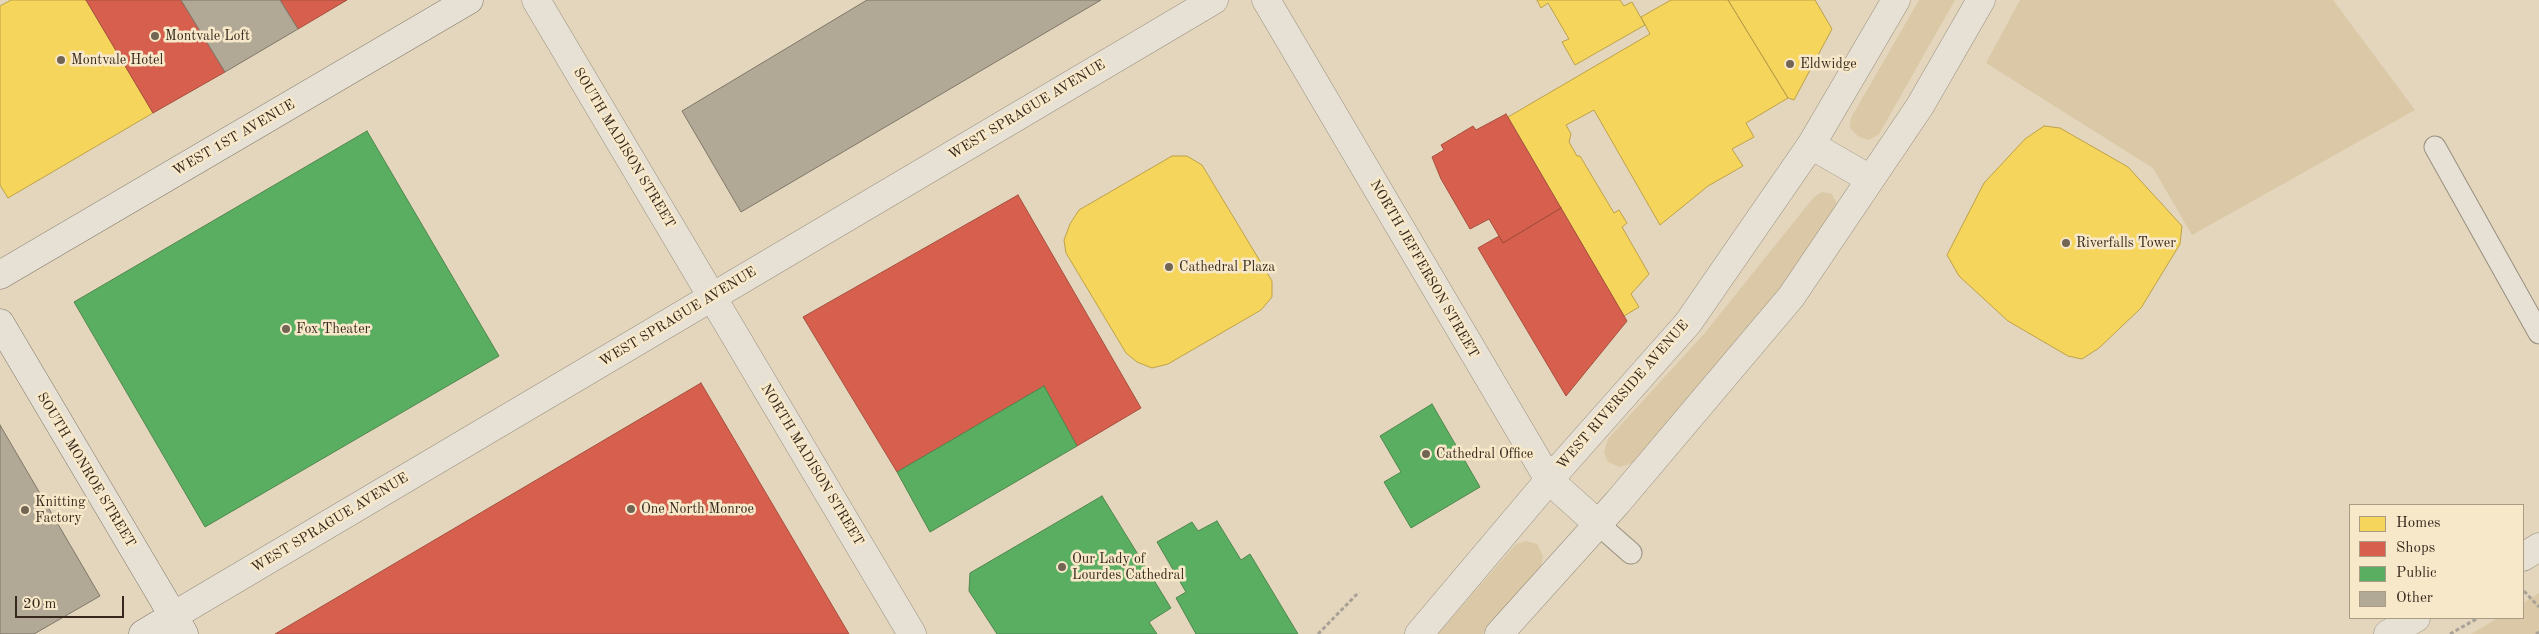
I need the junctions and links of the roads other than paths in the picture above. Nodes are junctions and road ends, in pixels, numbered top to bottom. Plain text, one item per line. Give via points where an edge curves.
1 (469, 0) edge
2 (536, 0) edge
3 (1214, 0) edge
4 (1266, 0) edge
5 (1896, 0) edge
6 (1980, 0) edge
7 (1811, 145) junction
8 (2435, 148) dead end
9 (1870, 179) junction
10 (0, 275) edge
11 (712, 296) junction
12 (0, 323) edge
13 (2539, 333) edge
14 (1549, 480) junction
15 (1598, 524) junction
16 (2539, 547) edge
17 (1632, 553) dead end
18 (2524, 556) edge
19 (2414, 619) edge
20 (178, 625) edge
21 (142, 634) edge
22 (912, 634) edge
23 (1419, 634) edge
24 (1499, 634) edge
25 (2388, 634) edge

1 - 10 street, WEST 1ST AVENUE
2 - 11 street, SOUTH MADISON STREET
3 - 11 street, WEST SPRAGUE AVENUE
4 - 14 street, NORTH JEFFERSON STREET
5 - 7 street, WEST RIVERSIDE AVENUE
6 - 9 street via 1924,98
7 - 9 street
7 - 14 street, WEST RIVERSIDE AVENUE via 1688,323
8 - 13 lane
9 - 15 street via 1791,297
11 - 20 street, WEST SPRAGUE AVENUE
11 - 22 street, NORTH MADISON STREET
12 - 20 street, SOUTH MONROE STREET
14 - 15 street, NORTH JEFFERSON STREET
14 - 23 street, WEST RIVERSIDE AVENUE
15 - 17 lane
15 - 24 street
16 - 18 street
19 - 25 street
20 - 21 street, WEST SPRAGUE AVENUE

